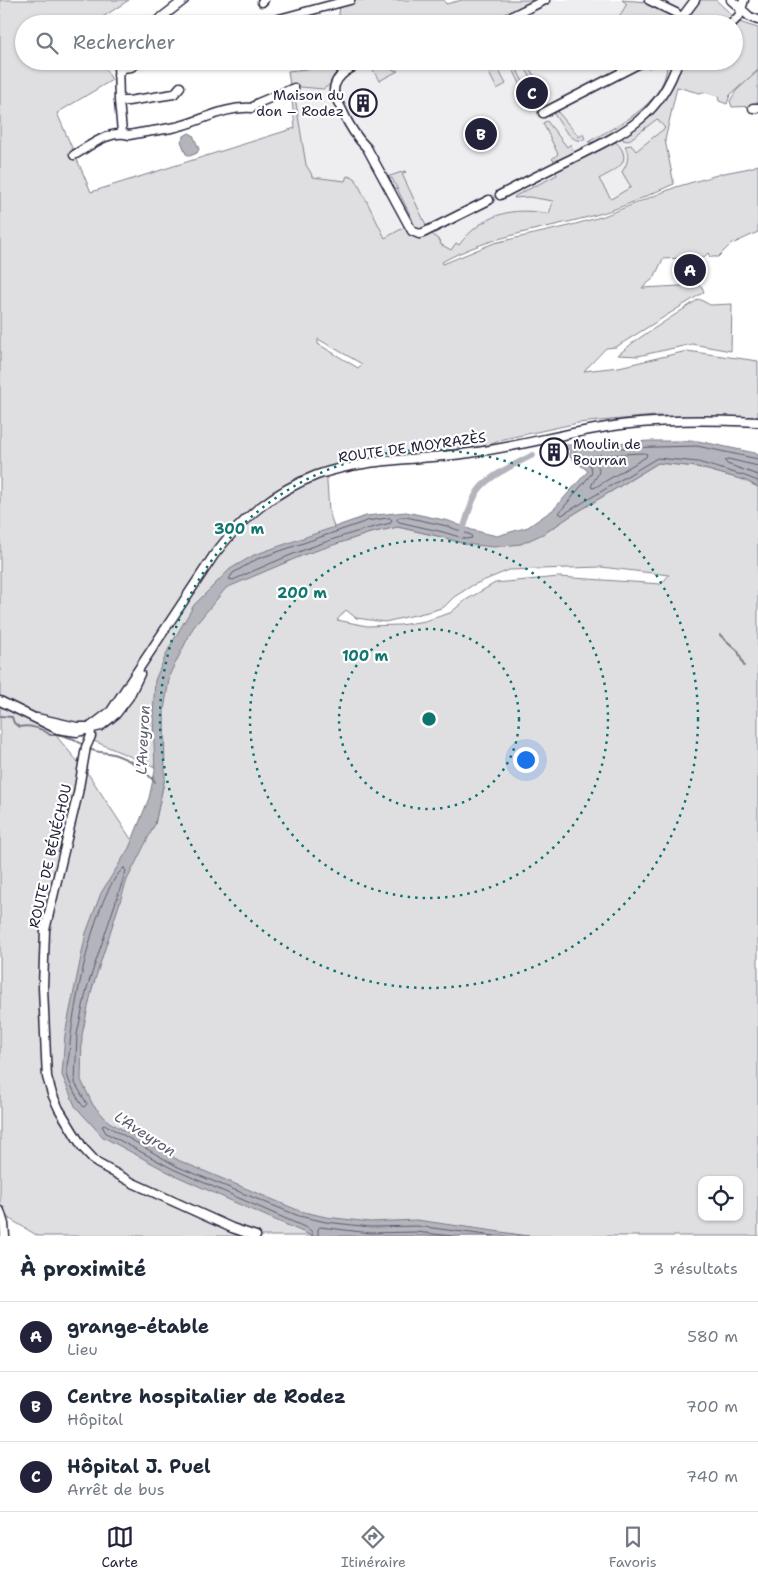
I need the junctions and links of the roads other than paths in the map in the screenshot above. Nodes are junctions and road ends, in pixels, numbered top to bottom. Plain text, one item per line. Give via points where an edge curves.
1 (184, 0) edge
2 (350, 0) edge
3 (545, 0) edge
4 (649, 0) edge
5 (695, 0) edge
6 (730, 0) edge
7 (744, 0) edge
8 (742, 11) junction
9 (165, 15) edge
10 (294, 15) edge
11 (514, 15) edge
12 (677, 15) edge
13 (684, 15) edge
14 (740, 15) edge
15 (758, 20) edge
16 (118, 70) edge
17 (122, 70) edge
18 (347, 70) edge
19 (626, 70) edge
20 (675, 70) edge
21 (118, 75) junction
22 (180, 88) dead end
23 (294, 88) dead end
24 (119, 101) junction
25 (543, 112) dead end
26 (122, 132) junction
27 (74, 155) dead end
28 (500, 195) dead end
29 (488, 200) dead end
30 (758, 422) edge
31 (0, 701) edge
32 (90, 727) junction
33 (0, 1210) edge
34 (5, 1236) edge
35 (256, 1236) edge

1 - 9 street
2 - 10 street
3 - 11 street
4 - 12 street
5 - 13 street
6 - 8 street
7 - 8 street
8 - 14 street
8 - 15 street
16 - 21 street
17 - 21 street
18 - 29 street via 338,80 334,92 349,125 370,154 412,231 423,233
19 - 25 street
20 - 28 street via 663,95 636,124
21 - 24 street
22 - 24 street via 174,94
23 - 26 street via 252,108 239,107 177,127 129,134
24 - 26 street
26 - 27 street via 112,134
30 - 32 street, ROUTE DE MOYRAZÈS via 673,422 607,427 470,453 350,466 316,476 283,491 254,510 232,532 111,711
31 - 32 street via 37,718
32 - 35 street, ROUTE DE BÉNÉCHOU via 91,736 45,930 43,987 47,1077 52,1094 83,1148 97,1162 133,1182
33 - 34 street

